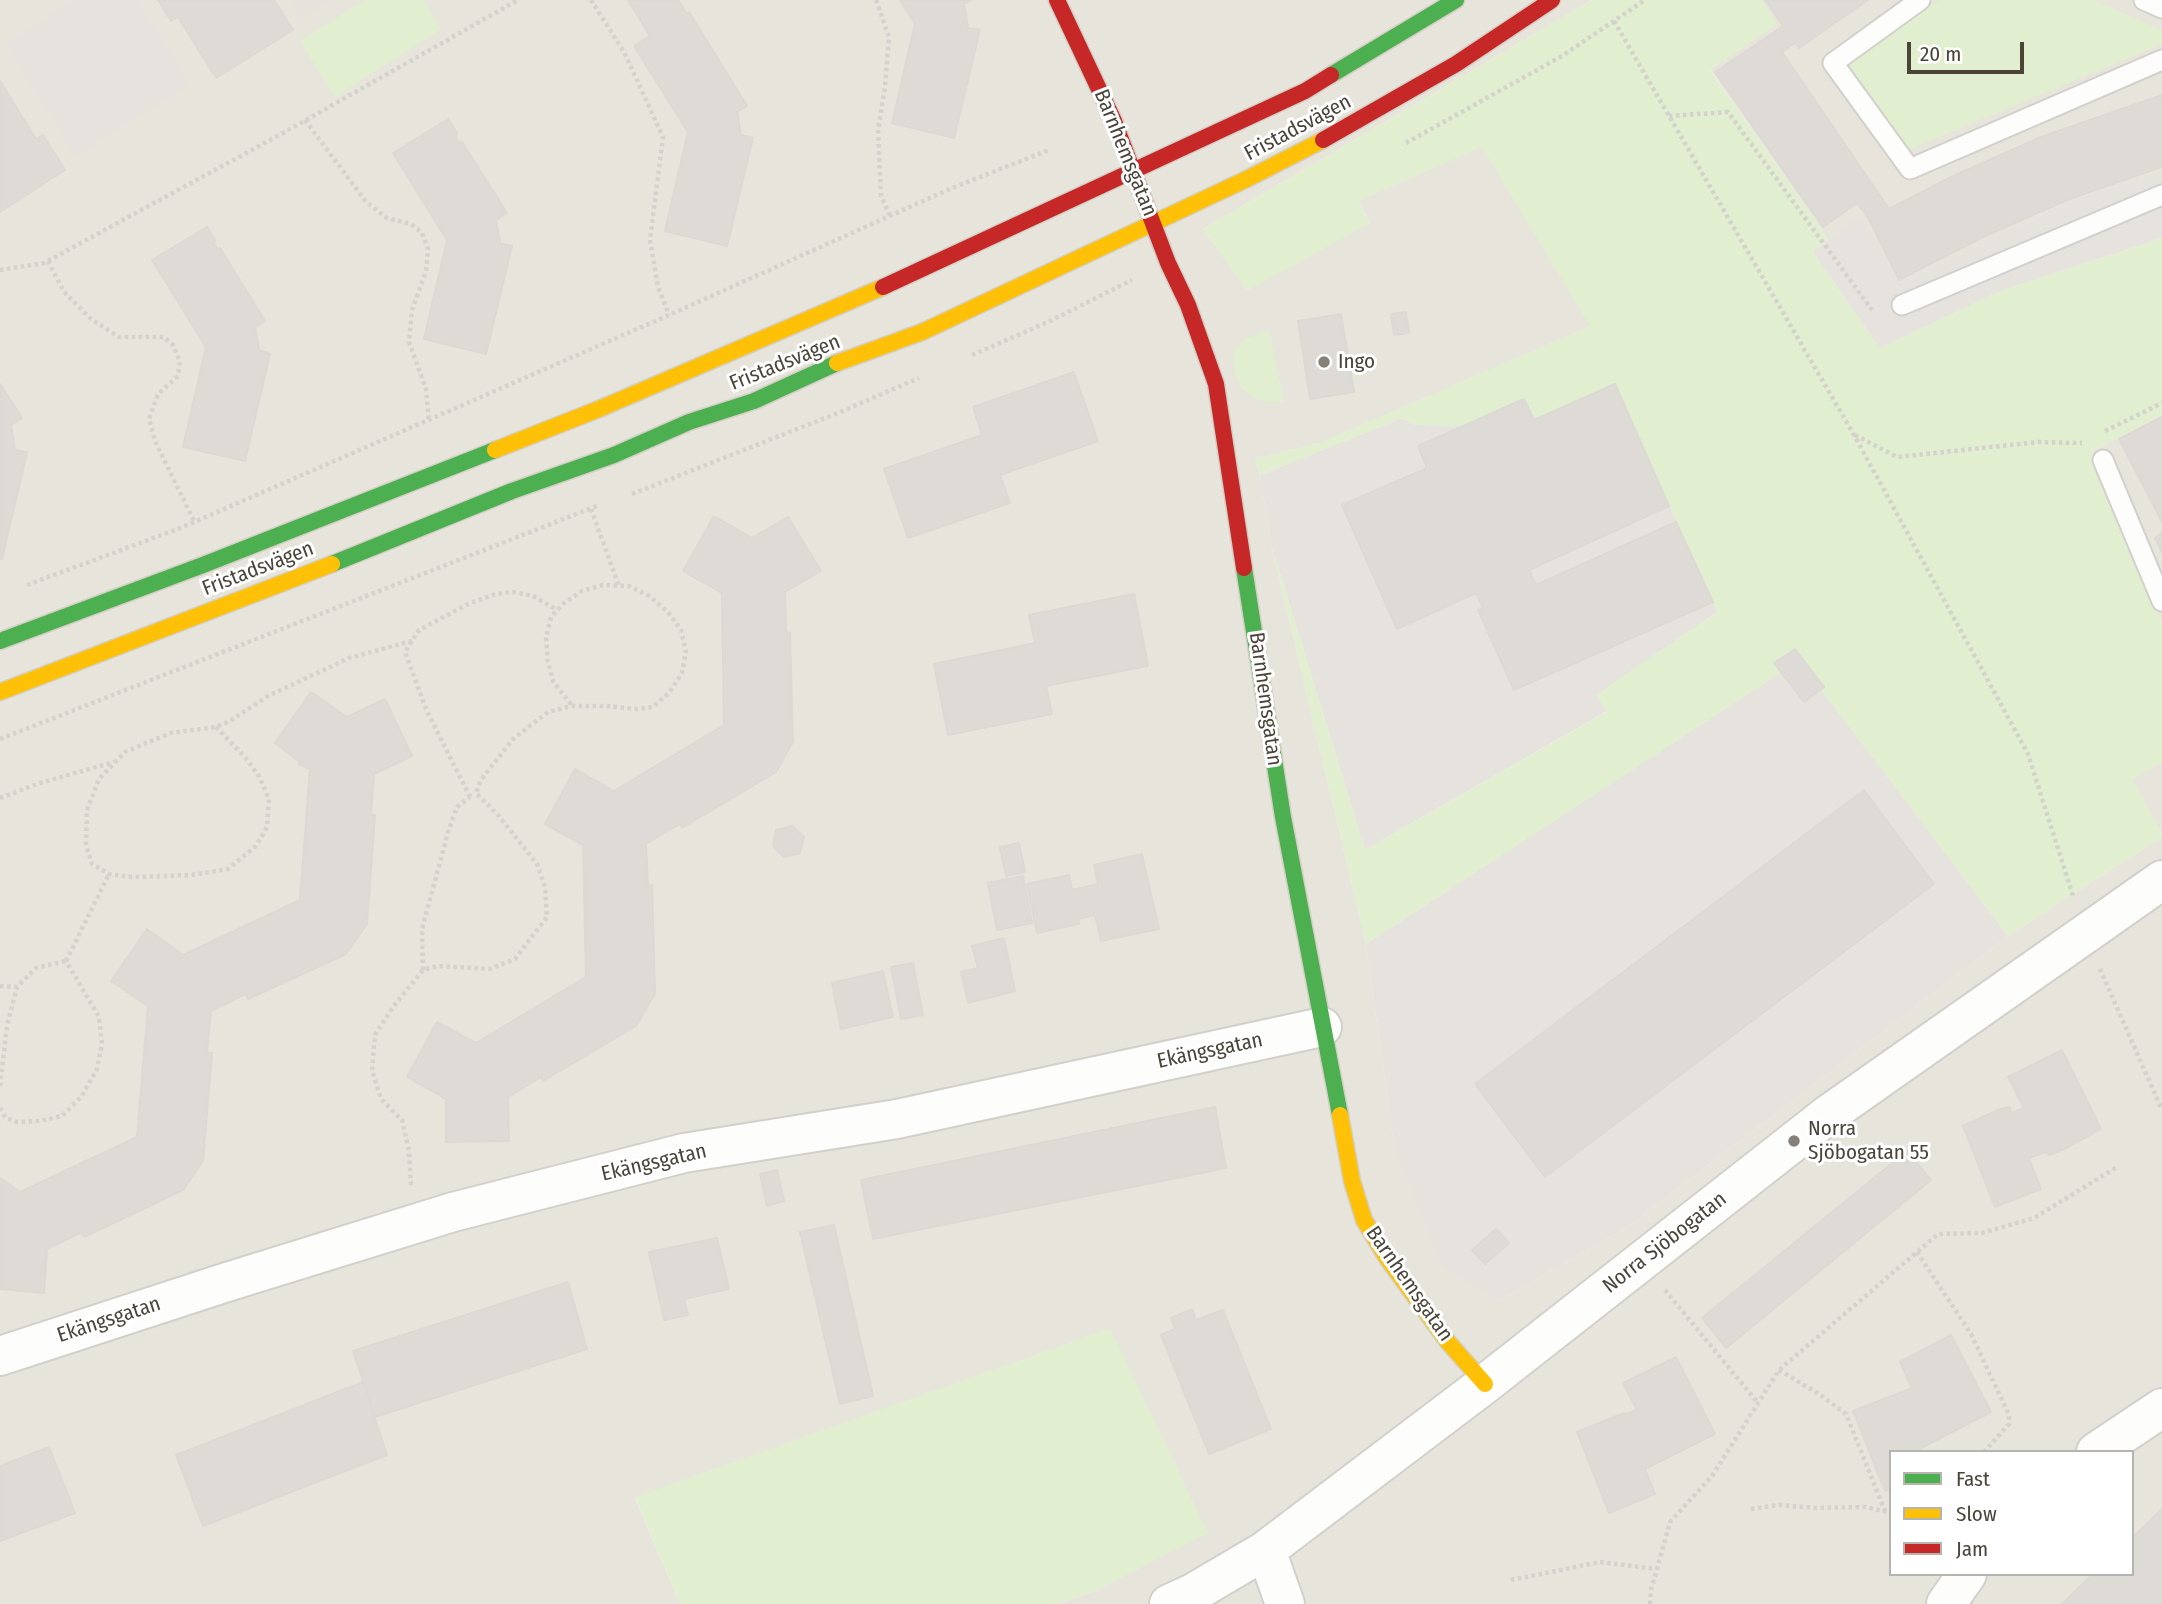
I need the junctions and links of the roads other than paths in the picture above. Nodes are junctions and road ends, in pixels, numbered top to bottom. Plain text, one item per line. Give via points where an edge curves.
1 (1056, 0) edge
2 (1456, 0) edge
3 (1552, 0) edge
4 (1920, 0) edge
5 (2144, 0) edge
6 (2162, 8) edge
7 (2162, 60) edge
8 (1133, 171) junction
9 (2162, 195) edge
10 (1154, 224) junction
11 (1902, 305) road end
12 (2103, 460) dead end
13 (2162, 601) edge
14 (0, 641) edge
15 (0, 692) edge
16 (2162, 880) edge
17 (1322, 1027) junction
18 (0, 1356) edge
19 (1485, 1384) junction
20 (2162, 1408) edge
21 (2099, 1450) edge
22 (1266, 1550) junction
23 (1966, 1576) edge
24 (1169, 1604) edge
25 (1285, 1604) edge
26 (1946, 1604) edge

1 - 8 street, Barnhemsgatan
2 - 8 street, Fristadsvägen via 1305,92
3 - 10 street, Fristadsvägen via 1456,64 1343,130
4 - 7 lane via 1833,63 1910,169
5 - 6 lane
8 - 10 street, Barnhemsgatan
8 - 14 street, Fristadsvägen via 893,283 599,409
9 - 11 lane
10 - 15 street, Fristadsvägen via 922,332 754,401 689,422
10 - 17 street, Barnhemsgatan via 1216,384 1283,817
12 - 13 lane
16 - 19 street, Norra Sjöbogatan via 1829,1114
17 - 18 street, Ekängsgatan via 897,1119 684,1153 453,1212
17 - 19 street, Barnhemsgatan via 1364,1220 1448,1342
19 - 22 street, Norra Sjöbogatan
20 - 21 street
22 - 24 street, Norra Sjöbogatan
22 - 25 street
23 - 26 street

